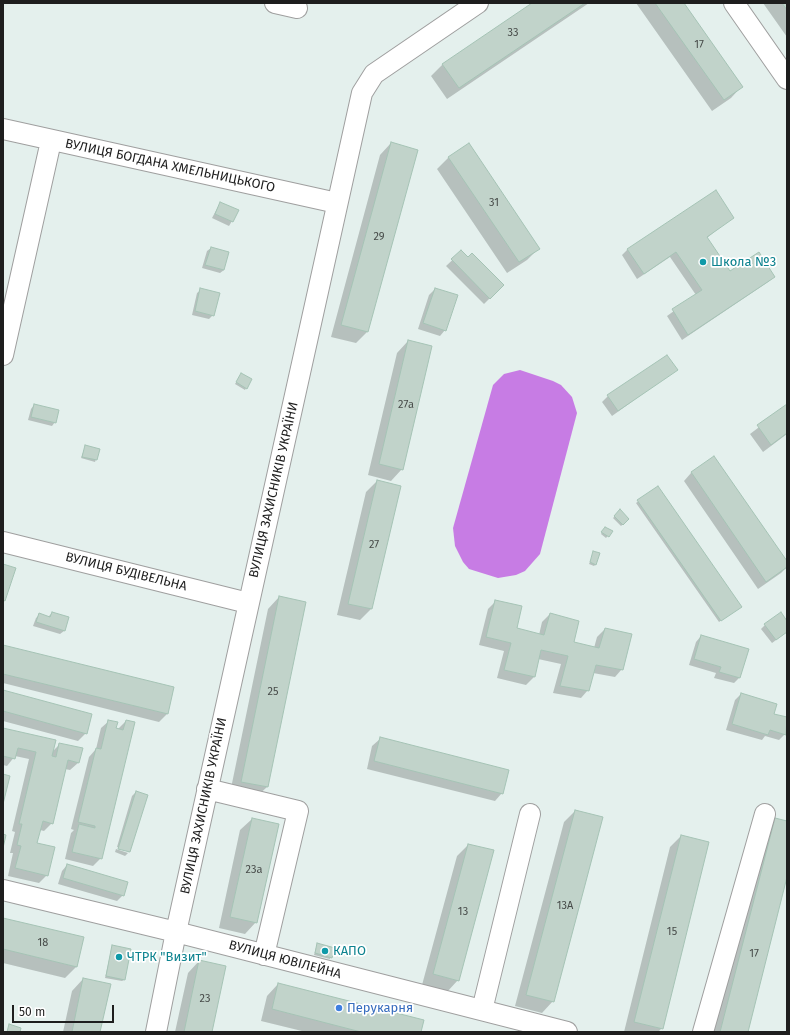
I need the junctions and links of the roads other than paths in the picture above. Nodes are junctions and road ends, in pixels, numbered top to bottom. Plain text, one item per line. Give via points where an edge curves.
1 (276, 3) edge
2 (478, 3) edge
3 (734, 3) edge
4 (297, 8) dead end
5 (787, 80) edge
6 (3, 129) edge
7 (52, 141) junction
8 (337, 203) junction
9 (9, 300) edge
10 (3, 355) edge
11 (3, 542) edge
12 (248, 602) junction
13 (208, 789) junction
14 (530, 814) dead end
15 (765, 814) dead end
16 (3, 890) edge
17 (176, 932) junction
18 (264, 954) junction
19 (482, 1010) junction
20 (156, 1032) edge
21 (567, 1032) edge
22 (703, 1032) edge

1 - 4 street
2 - 8 street, ВУЛИЦЯ ЗАХИСНИКІВ УКРАЇНИ via 374,74 362,93
3 - 5 street
6 - 7 street, ВУЛИЦЯ БОГДАНА ХМЕЛЬНИЦЬКОГО
7 - 8 street, ВУЛИЦЯ БОГДАНА ХМЕЛЬНИЦЬКОГО
7 - 9 street
8 - 12 street, ВУЛИЦЯ ЗАХИСНИКІВ УКРАЇНИ
9 - 10 street
11 - 12 street, ВУЛИЦЯ БУДІВЕЛЬНА
12 - 13 street, ВУЛИЦЯ ЗАХИСНИКІВ УКРАЇНИ
13 - 17 street, ВУЛИЦЯ ЗАХИСНИКІВ УКРАЇНИ
13 - 18 street via 298,811
14 - 19 street
15 - 22 street
16 - 17 street, ВУЛИЦЯ ЮВІЛЕЙНА
17 - 18 street, ВУЛИЦЯ ЮВІЛЕЙНА
17 - 20 street, ВУЛИЦЯ ЗАХИСНИКІВ УКРАЇНИ
18 - 19 street, ВУЛИЦЯ ЮВІЛЕЙНА
19 - 21 street, ВУЛИЦЯ ЮВІЛЕЙНА

